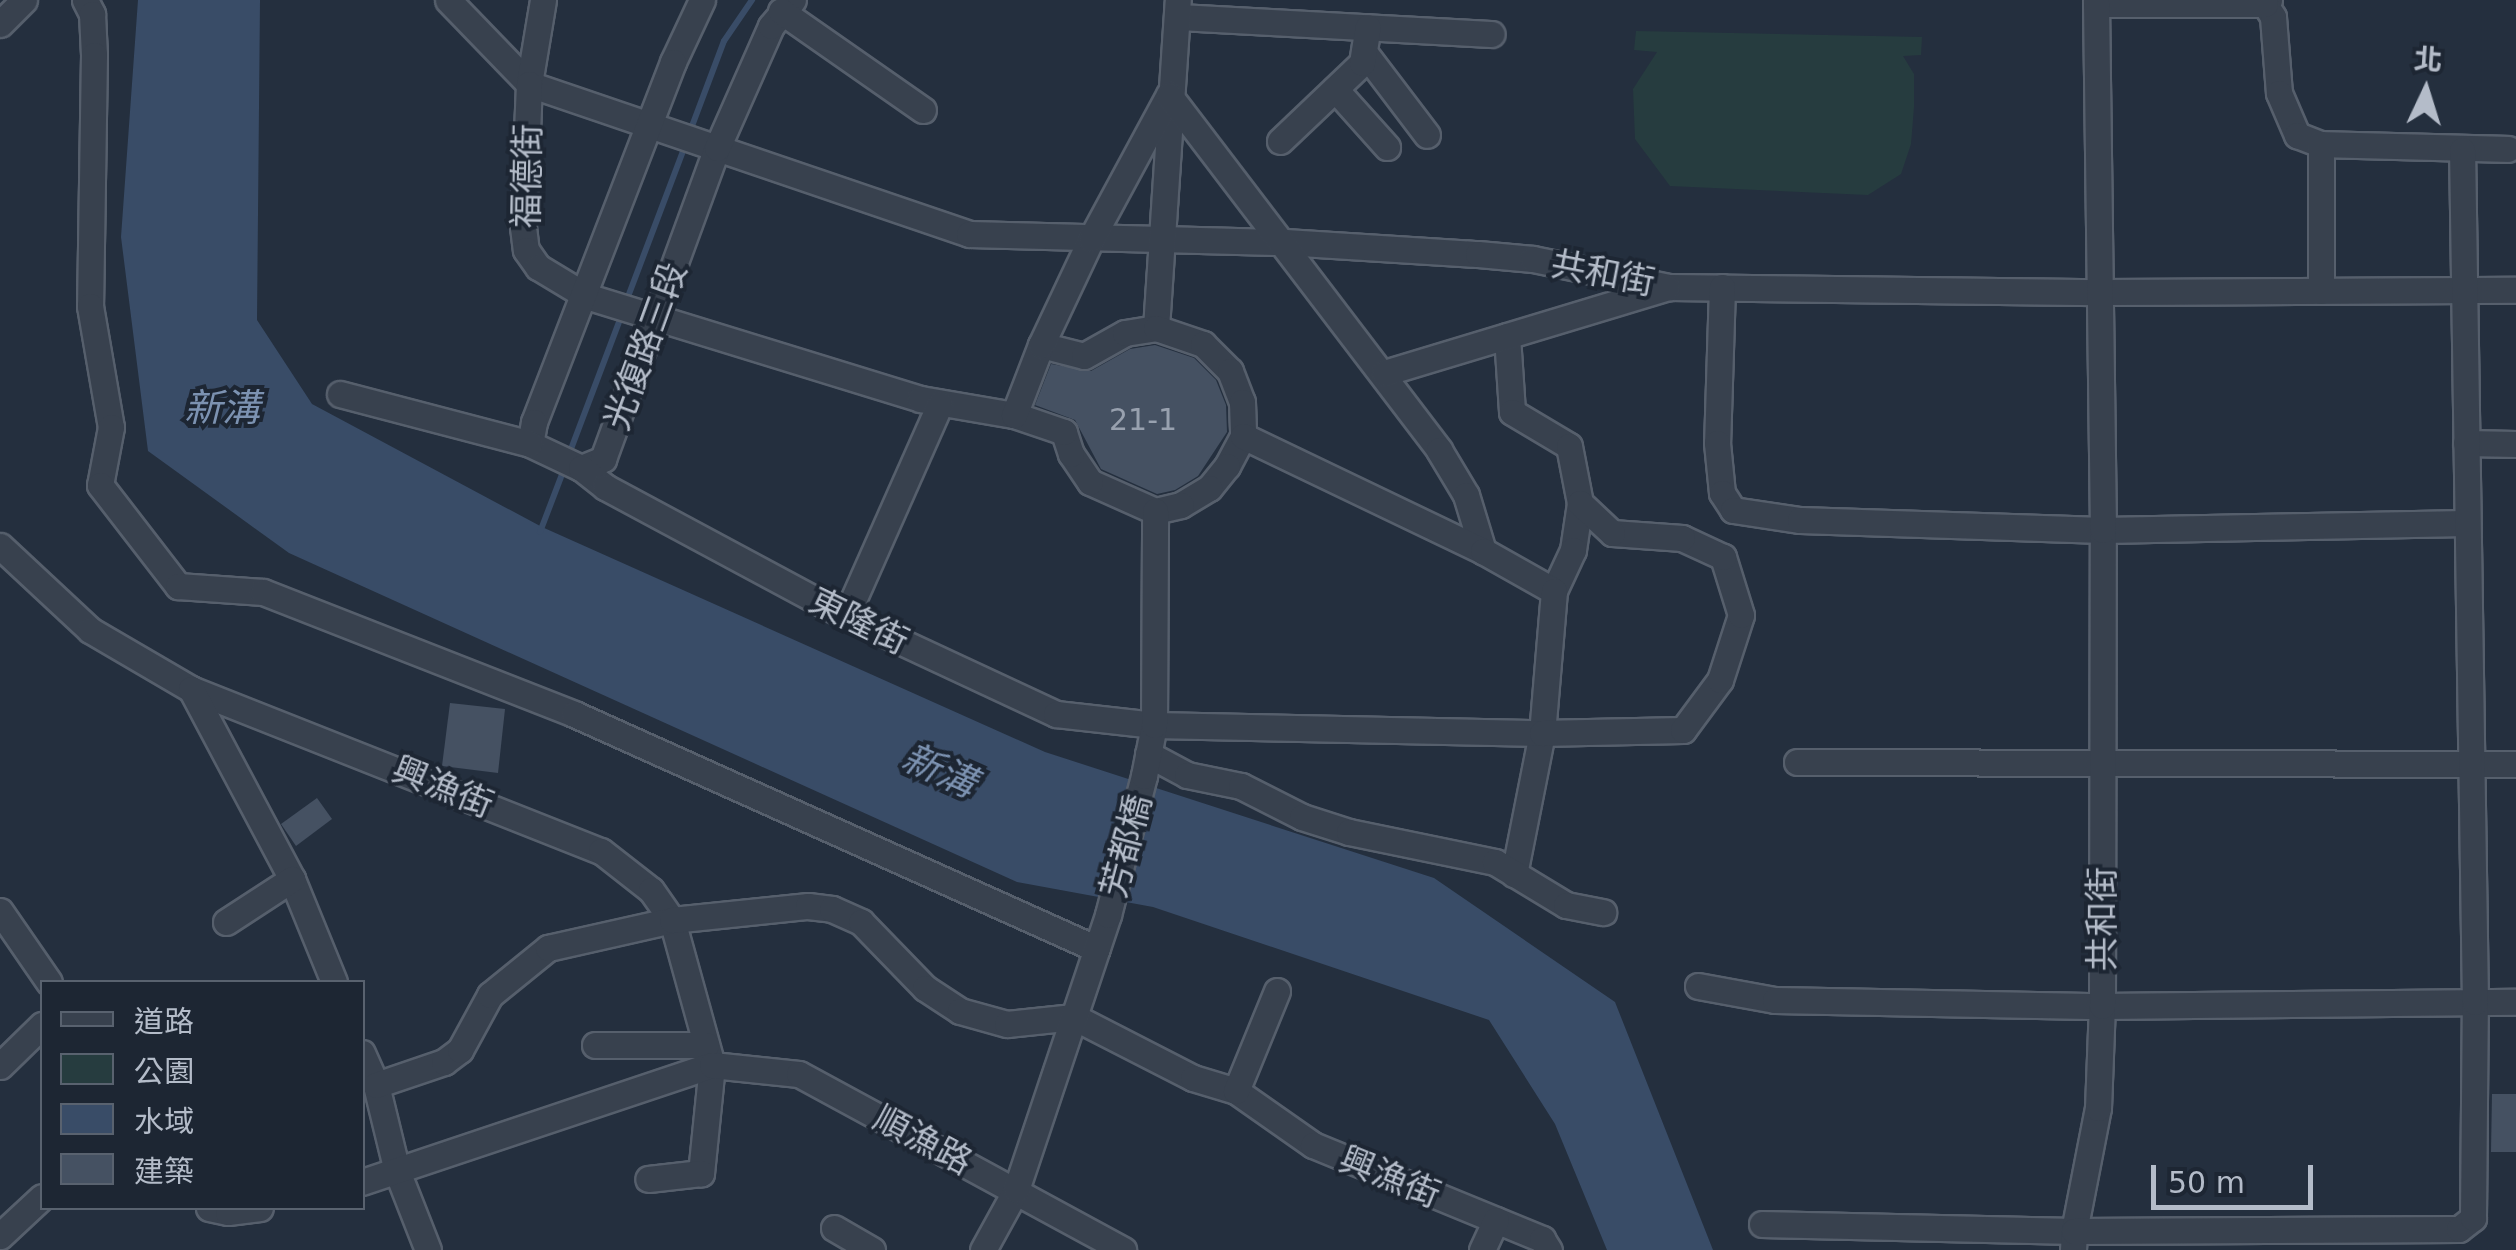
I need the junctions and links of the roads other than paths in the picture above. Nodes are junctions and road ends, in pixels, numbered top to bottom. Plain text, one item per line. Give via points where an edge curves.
1 (24, 0) edge
2 (85, 0) edge
3 (448, 0) edge
4 (543, 0) edge
5 (702, 0) edge
6 (2096, 2) edge
7 (2267, 2) edge
8 (787, 6) edge
9 (1178, 8) edge
10 (0, 24) edge
11 (1492, 34) dead end
12 (1366, 40) junction
13 (529, 84) junction
14 (1335, 89) junction
15 (1169, 95) junction
16 (923, 110) dead end
17 (658, 130) junction
18 (1427, 135) dead end
19 (1280, 141) dead end
20 (2321, 144) junction
21 (711, 146) junction
22 (1387, 148) dead end
23 (2508, 149) dead end
24 (2462, 150) junction
25 (1091, 239) junction
26 (1159, 241) junction
27 (1285, 242) junction
28 (1670, 287) junction
29 (1722, 288) junction
30 (2464, 290) junction
31 (2516, 290) edge
32 (2321, 291) junction
33 (2101, 292) junction
34 (586, 296) junction
35 (656, 317) junction
36 (1156, 328) junction
37 (1507, 336) junction
38 (1041, 345) junction
39 (1384, 373) junction
40 (340, 394) dead end
41 (940, 404) junction
42 (1014, 414) junction
43 (1242, 436) junction
44 (2466, 443) junction
45 (2516, 444) edge
46 (536, 448) junction
47 (581, 468) junction
48 (1580, 503) junction
49 (1155, 511) junction
50 (2466, 523) junction
51 (2103, 530) junction
52 (0, 546) edge
53 (1483, 550) junction
54 (1554, 591) junction
55 (846, 616) junction
56 (191, 689) junction
57 (1154, 725) junction
58 (1542, 734) junction
59 (1798, 762) dead end
60 (2472, 763) junction
61 (2516, 764) edge
62 (1146, 765) junction
63 (2102, 765) junction
64 (1514, 874) junction
65 (292, 880) junction
66 (1603, 912) dead end
67 (672, 920) junction
68 (3, 922) edge
69 (226, 922) dead end
70 (1097, 949) junction
71 (47, 980) edge
72 (333, 980) edge
73 (1698, 986) dead end
74 (1276, 991) dead end
75 (2475, 1002) junction
76 (2516, 1002) edge
77 (2102, 1006) junction
78 (1074, 1017) junction
79 (40, 1028) edge
80 (595, 1045) dead end
81 (709, 1055) junction
82 (365, 1060) edge
83 (0, 1066) edge
84 (376, 1085) junction
85 (1236, 1091) junction
86 (397, 1171) junction
87 (648, 1179) dead end
88 (365, 1181) edge
89 (1016, 1190) junction
90 (40, 1200) edge
91 (218, 1210) edge
92 (244, 1210) edge
93 (1496, 1220) junction
94 (1762, 1224) dead end
95 (834, 1228) dead end
96 (2, 1230) edge
97 (2074, 1241) edge
98 (24, 1250) edge
99 (428, 1250) edge
100 (872, 1250) edge
101 (983, 1250) edge
102 (1123, 1250) edge
103 (1482, 1250) edge
104 (1549, 1250) edge

1 - 10 street
2 - 70 street via 94,55 90,306 111,426 100,485 178,586 264,592 574,714
3 - 13 street, 福德街
4 - 13 street, 福德街
5 - 17 street, 光復路三段
6 - 7 street
6 - 33 street, 共和街
7 - 20 street via 2287,119 2297,135
8 - 16 street
8 - 21 street, 光復路三段
9 - 12 street
9 - 15 street
11 - 12 street
12 - 14 street via 1362,63
12 - 18 street
13 - 17 street, 福德街
13 - 34 street, 福德街 via 526,250 538,267
14 - 19 street
14 - 22 street
15 - 25 street
15 - 26 street
15 - 27 street
17 - 21 street, 福德街
17 - 34 street, 光復路三段
20 - 24 street
20 - 32 street
21 - 25 street via 969,234
21 - 35 street, 光復路三段
23 - 24 street
24 - 30 street
25 - 26 street
25 - 38 street
26 - 27 street, 共和街
26 - 36 street
27 - 28 street, 共和街 via 1533,259
27 - 39 street
28 - 29 street, 共和街
28 - 37 street
29 - 33 street, 共和街
29 - 51 street via 1718,443 1722,493 1733,510 1800,520
30 - 31 street, 共和街
30 - 32 street, 共和街
30 - 44 street
32 - 33 street, 共和街
33 - 51 street, 共和街
34 - 35 street
34 - 46 street, 光復路三段 via 534,422
35 - 41 street
35 - 47 street, 光復路三段 via 603,459
36 - 38 street via 1125,334 1084,356
36 - 43 street via 1203,344 1230,372 1242,402
37 - 39 street
37 - 48 street via 1512,412 1569,446
38 - 42 street
39 - 53 street via 1466,495
40 - 46 street
41 - 42 street
41 - 55 street
42 - 49 street via 1064,432 1090,482
43 - 49 street via 1209,488
43 - 53 street
44 - 45 street
44 - 50 street
46 - 47 street, 光復路三段
47 - 55 street, 東隆街
48 - 54 street via 1573,550
48 - 58 street, 東隆街 via 1612,533 1682,538 1723,556 1742,615 1720,680 1683,730
49 - 57 street
50 - 51 street
50 - 60 street
51 - 63 street, 共和街
52 - 56 street, 興漁街 via 90,630
53 - 54 street
54 - 58 street
55 - 57 street, 東隆街 via 1056,714
56 - 65 street
56 - 67 street, 興漁街 via 601,852 651,890
57 - 58 street, 東隆街
57 - 62 street, 芳都橋
58 - 64 street
59 - 63 street
60 - 61 street
60 - 63 street
60 - 75 street
62 - 64 street via 1241,786 1302,817 1494,862
62 - 70 street, 芳都橋
63 - 77 street, 共和街
64 - 66 street via 1566,904
65 - 69 street
65 - 72 street
67 - 78 street via 832,908 861,922 895,961 960,1011 1008,1024
67 - 81 street, 興漁街
67 - 84 street via 548,948 490,995 460,1050
68 - 71 street
70 - 78 street
73 - 77 street via 1775,1000
74 - 85 street
75 - 76 street
75 - 77 street
75 - 97 street via 2472,1218 2459,1229
77 - 97 street, 共和街 via 2098,1108
78 - 85 street, 興漁街 via 1193,1078
78 - 89 street
79 - 83 street
80 - 81 street, 順漁路
81 - 86 street
81 - 87 street via 701,1173
81 - 89 street, 順漁路 via 799,1074
82 - 84 street
84 - 86 street
85 - 93 street, 興漁街 via 1313,1146
86 - 88 street
86 - 99 street
89 - 101 street
89 - 102 street, 順漁路
90 - 96 street
91 - 92 street
93 - 103 street
93 - 104 street, 興漁街 via 1542,1240
94 - 97 street
95 - 100 street
96 - 98 street

